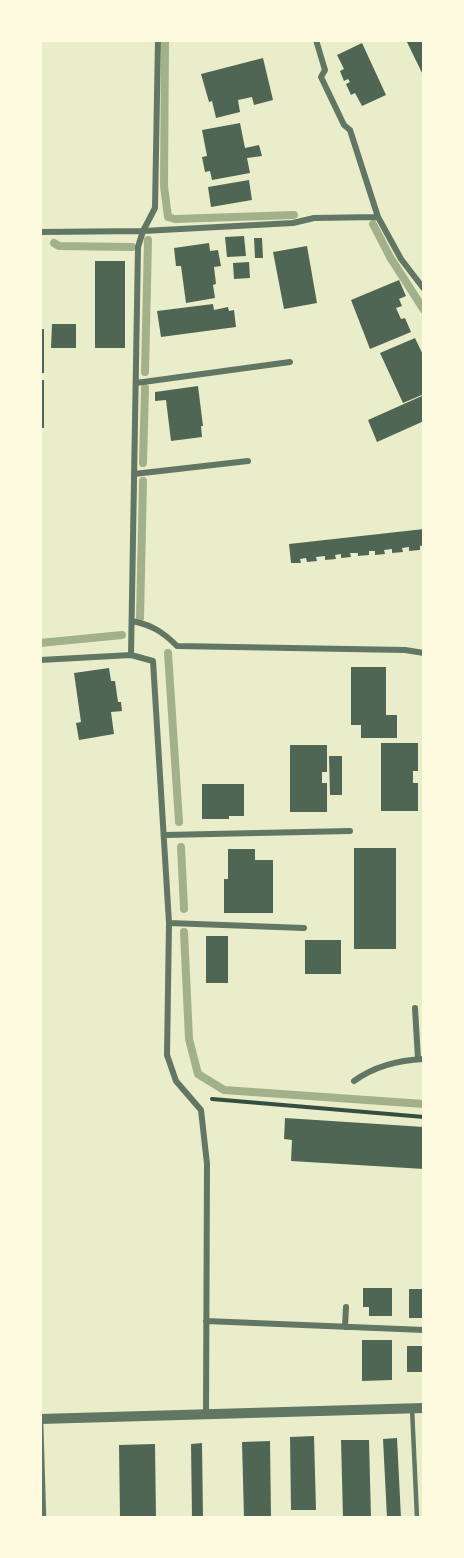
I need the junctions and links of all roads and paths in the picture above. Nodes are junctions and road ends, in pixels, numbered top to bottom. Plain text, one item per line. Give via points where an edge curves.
1 (158, 40) edge
2 (316, 40) edge
3 (378, 217) junction
4 (143, 231) junction
5 (40, 232) edge
6 (423, 288) edge
7 (290, 362) dead end
8 (136, 383) junction
9 (248, 461) dead end
10 (135, 474) junction
11 (132, 621) junction
12 (423, 653) edge
13 (132, 655) junction
14 (40, 660) edge
15 (350, 831) dead end
16 (165, 835) junction
17 (169, 923) junction
18 (304, 928) dead end
19 (416, 1008) dead end
20 (421, 1059) edge
21 (354, 1081) dead end
22 (188, 1096) junction
23 (423, 1117) edge
24 (345, 1307) dead end
25 (206, 1321) junction
26 (345, 1327) junction
27 (423, 1330) edge
28 (418, 1408) edge
29 (206, 1414) junction
30 (41, 1419) edge
31 (44, 1518) edge
32 (417, 1518) edge

1 - 4 street via 155,208
2 - 3 street via 325,70 321,77 350,130
3 - 4 street
3 - 6 street
4 - 5 street
4 - 8 street via 138,247
7 - 8 street
8 - 10 street
9 - 10 street
10 - 11 street
11 - 12 street via 163,632 177,646
11 - 13 street
13 - 14 street
13 - 16 street via 153,661
15 - 16 street
16 - 17 street
17 - 18 street
17 - 22 street via 167,1055 176,1081
19 - 20 street
20 - 21 street via 388,1062
22 - 23 path
22 - 25 street via 201,1110 207,1164
24 - 26 street
25 - 26 street
25 - 29 street
26 - 27 street
28 - 29 street
28 - 32 lane
29 - 30 street
30 - 31 lane

